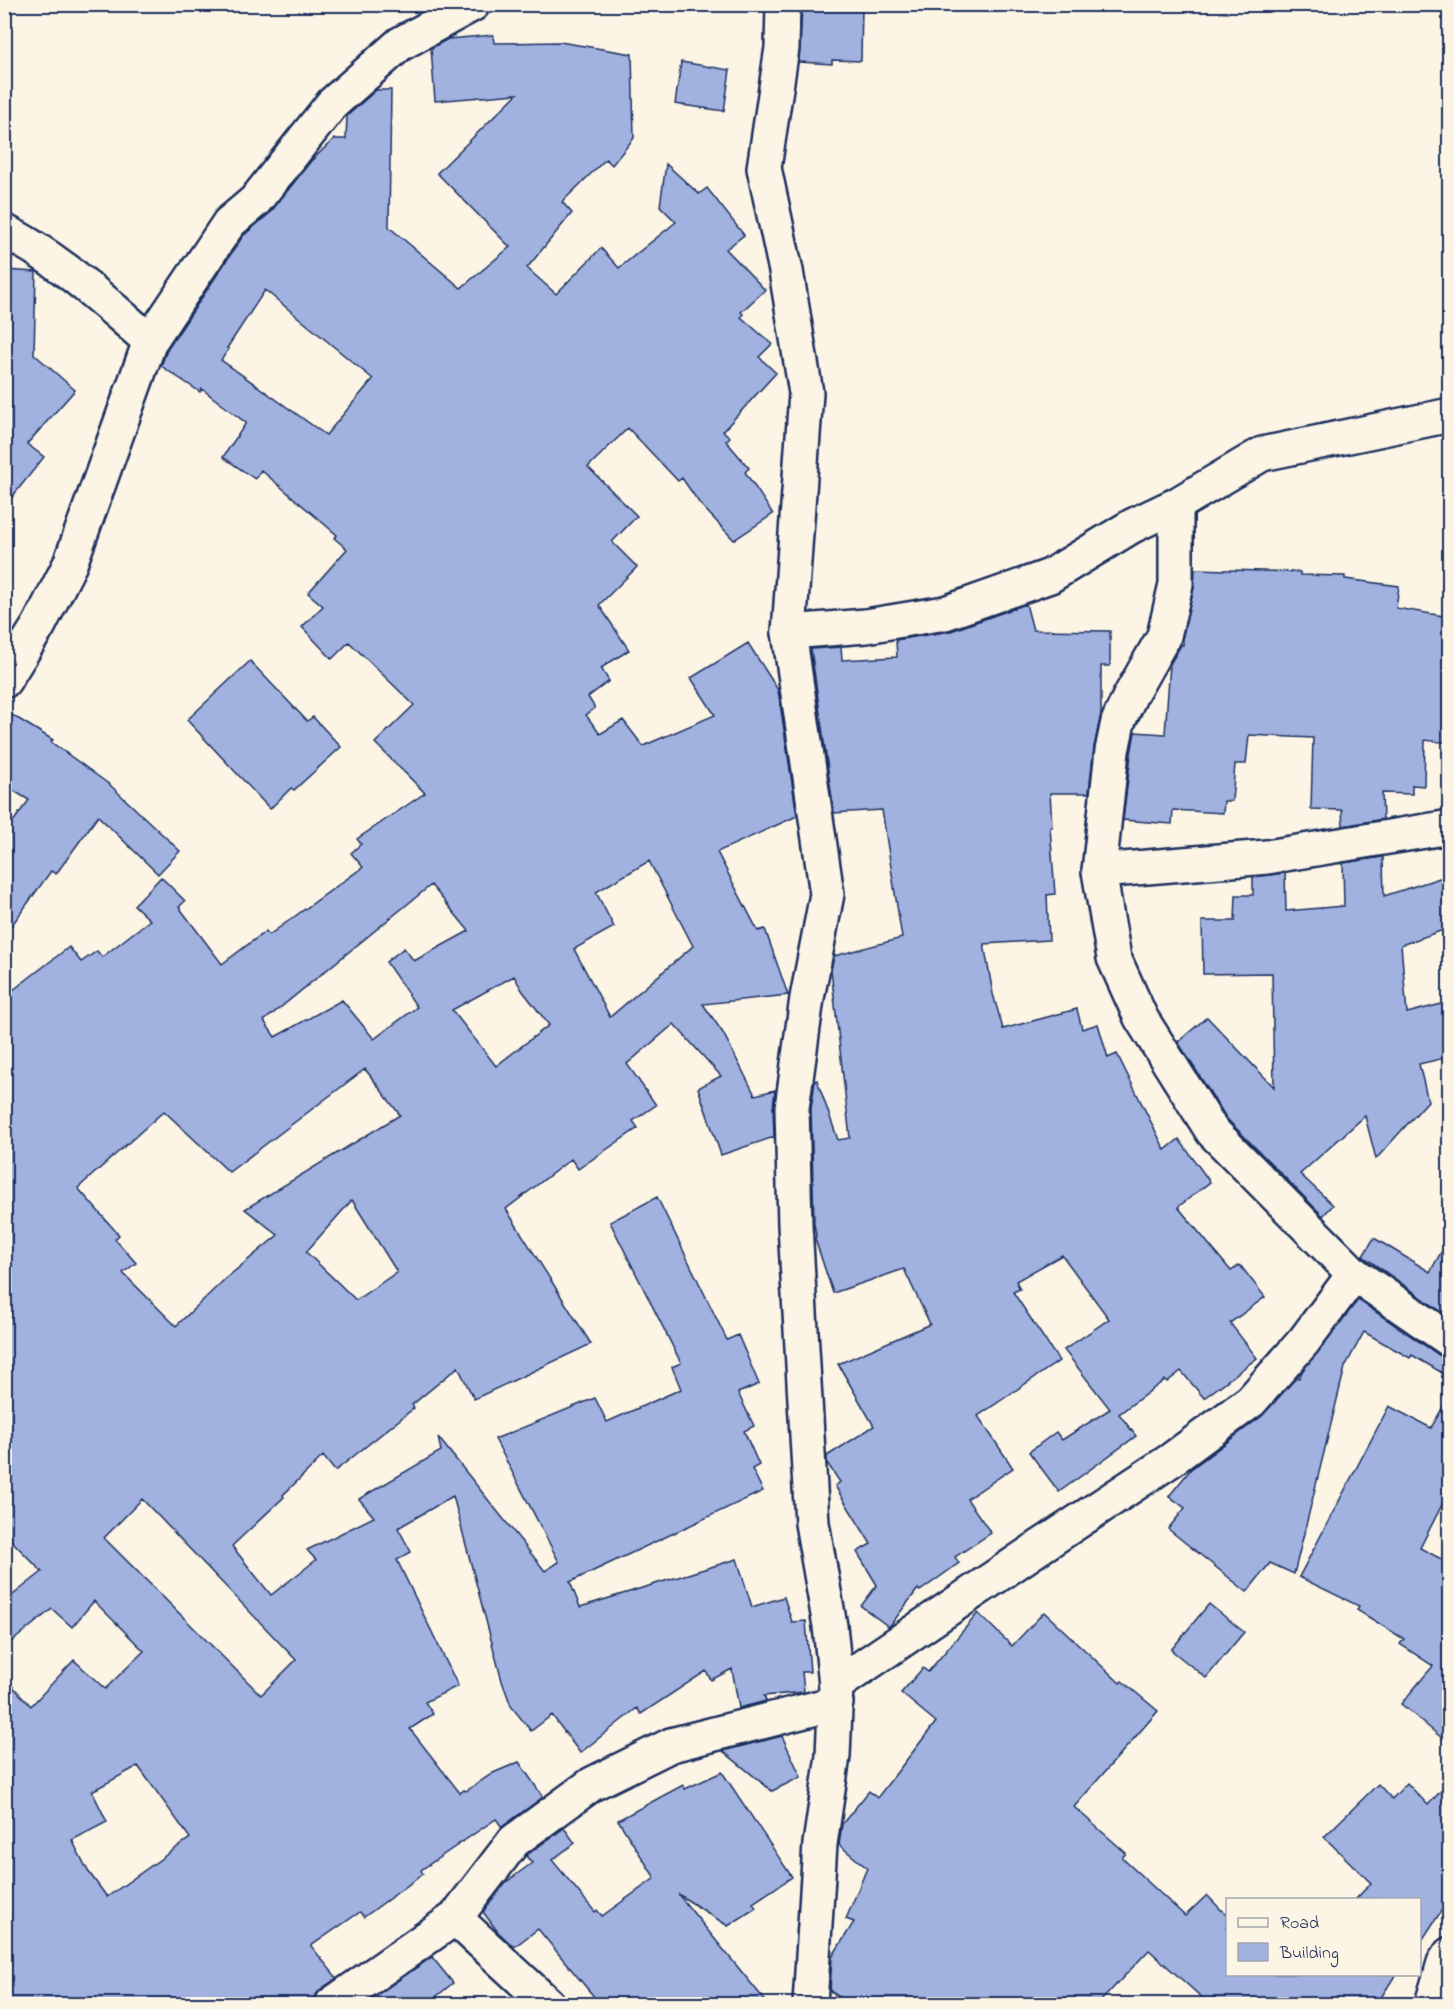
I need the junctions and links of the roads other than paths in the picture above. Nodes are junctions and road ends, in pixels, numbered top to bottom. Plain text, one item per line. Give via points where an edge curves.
1 (783, 4) edge
2 (470, 5) edge
3 (4, 231) edge
4 (150, 341) junction
5 (1449, 415) edge
6 (1176, 505) junction
7 (789, 632) junction
8 (4, 681) edge
9 (1449, 826) edge
10 (1100, 871) junction
11 (1354, 1274) junction
12 (1449, 1340) edge
13 (836, 1694) junction
14 (456, 1918) junction
15 (1449, 1954) edge
16 (332, 2004) edge
17 (548, 2004) edge
18 (810, 2004) edge
19 (1432, 2004) edge

1 - 7 street via 782,48 764,168 807,393
2 - 4 street via 400,44 332,104 255,201 229,223
3 - 4 street via 85,286
4 - 8 street via 70,564
5 - 6 street via 1262,454
6 - 7 street via 1132,526 1050,576 945,613 866,626
6 - 10 street via 1176,584 1164,636 1118,722
7 - 13 street via 827,894 792,1108 812,1522 830,1626
9 - 10 street via 1267,857
10 - 11 street via 1114,958 1147,1027 1212,1131
11 - 12 street
11 - 13 street via 1304,1341 1251,1401
13 - 14 street via 671,1745 592,1784 514,1841
13 - 18 street via 833,1756 820,1845
14 - 16 street
14 - 17 street
15 - 19 street

